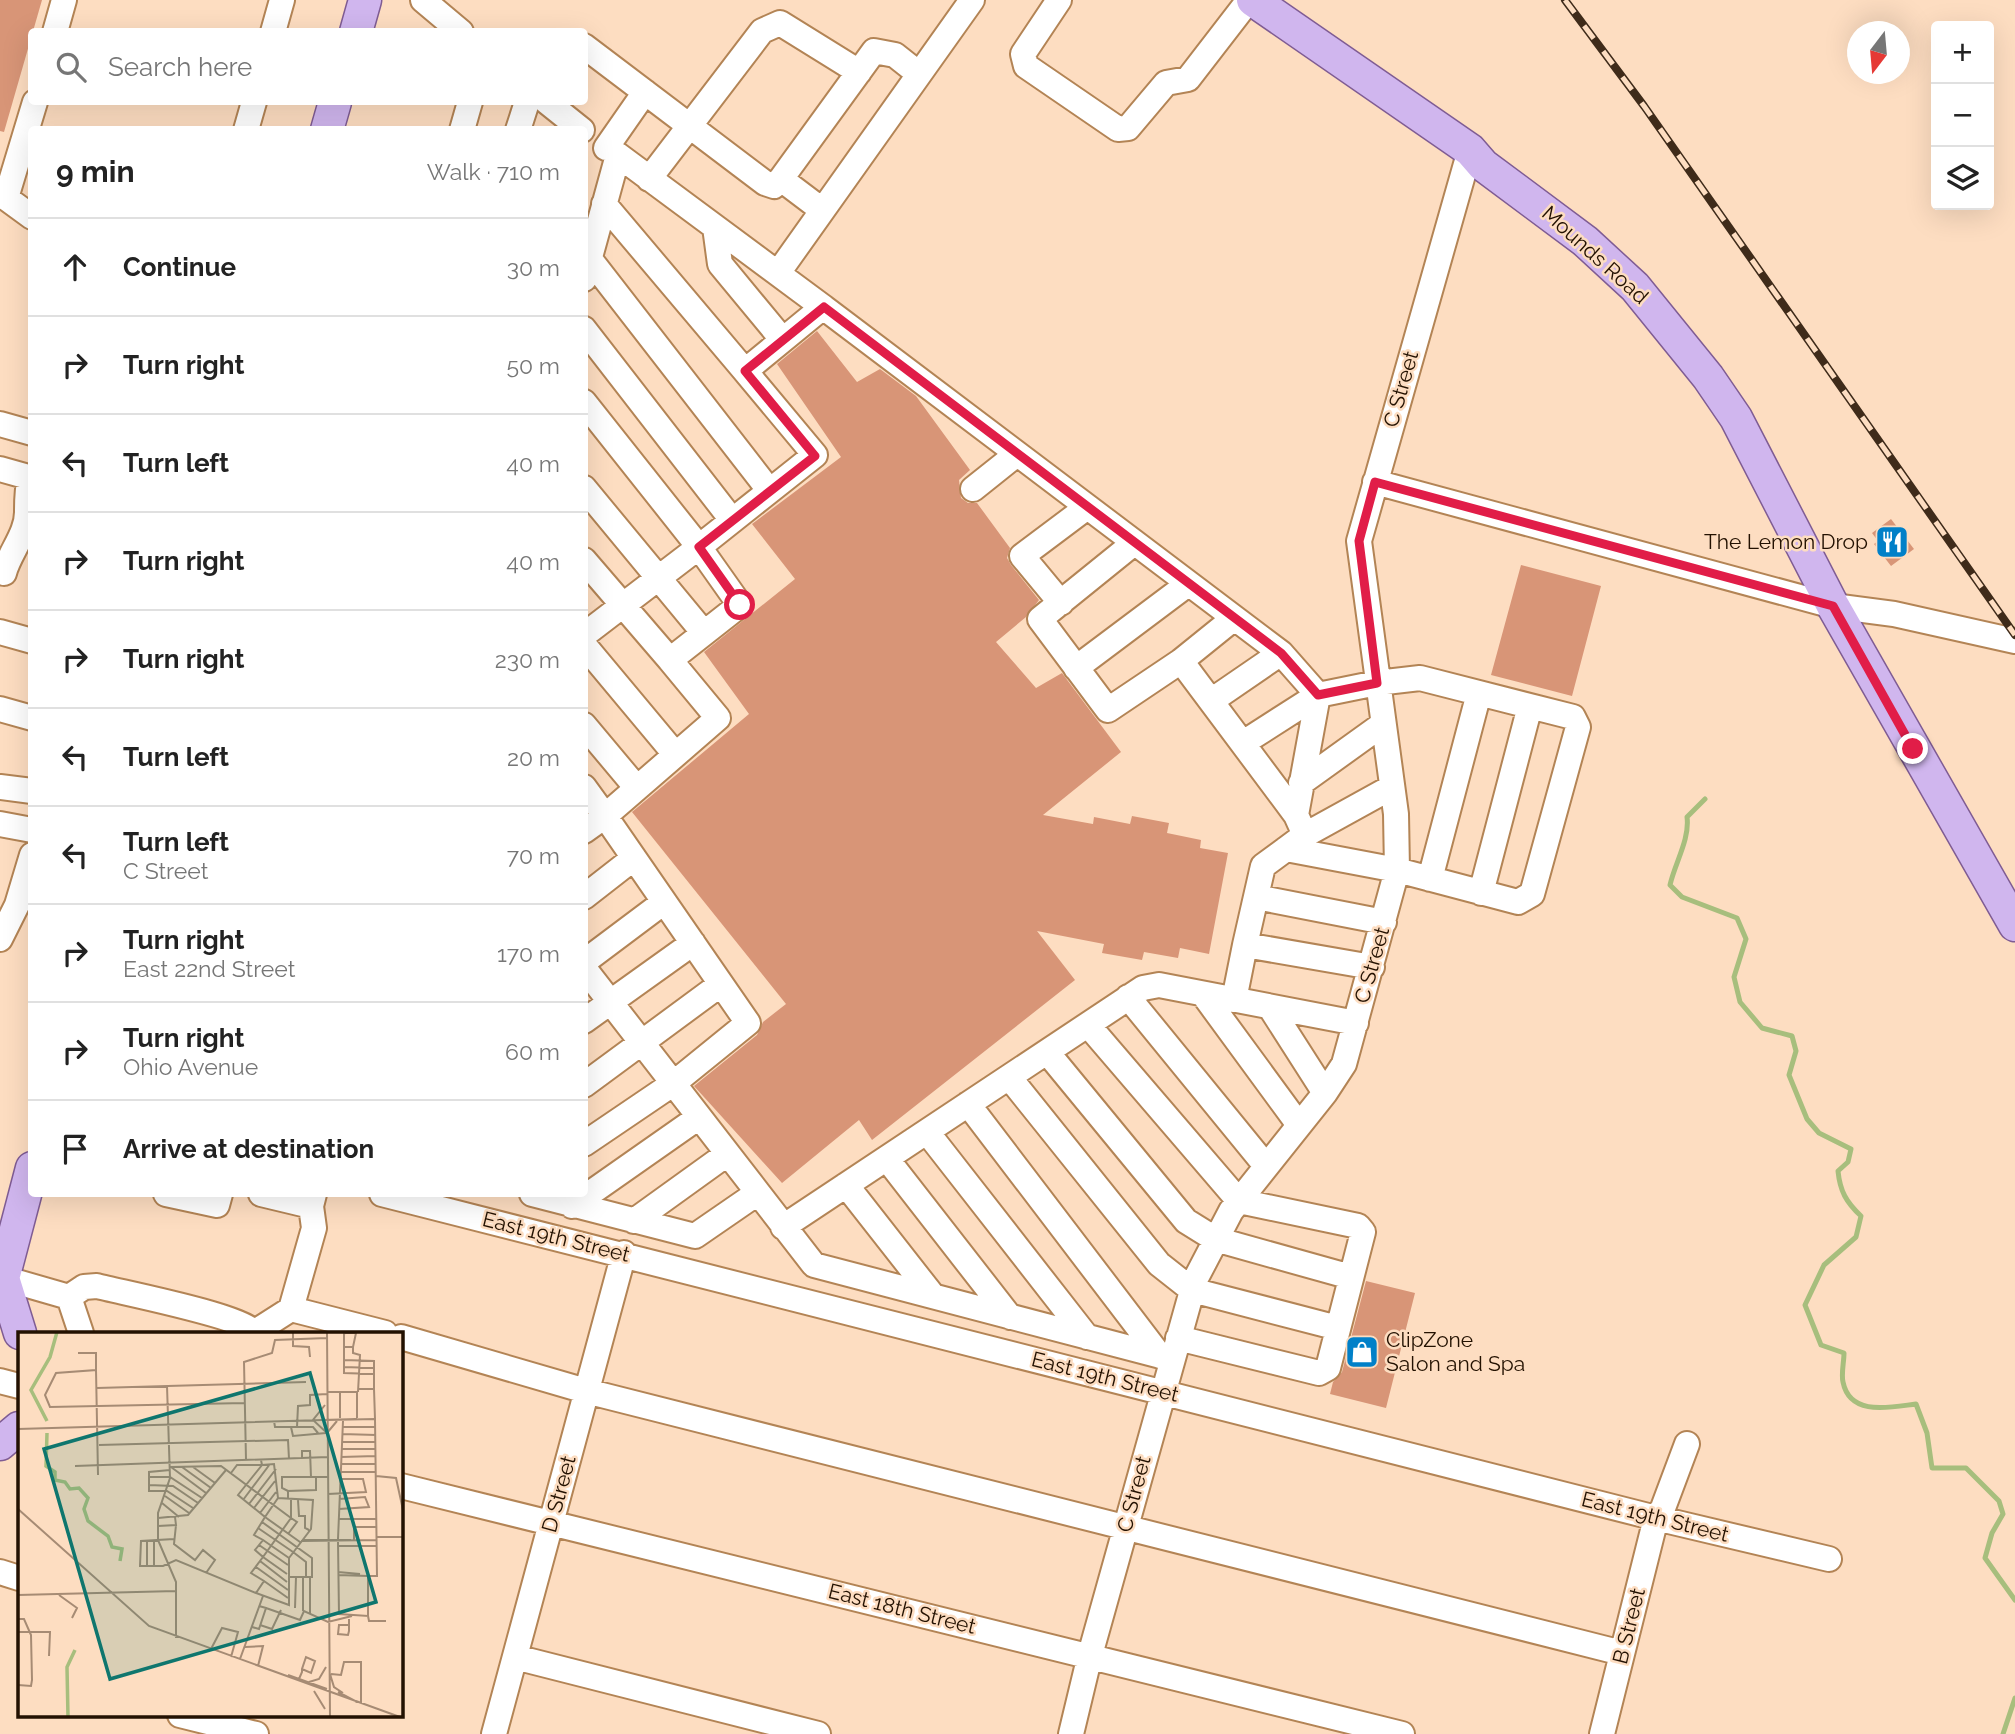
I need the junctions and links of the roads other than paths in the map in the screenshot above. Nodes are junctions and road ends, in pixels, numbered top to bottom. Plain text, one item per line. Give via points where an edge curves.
1 (64, 0) edge
2 (282, 0) edge
3 (366, 0) edge
4 (423, 0) edge
5 (972, 0) edge
6 (1059, 0) edge
7 (1251, 0) edge
8 (56, 28) edge
9 (274, 28) edge
10 (357, 28) edge
11 (456, 28) edge
12 (588, 49) edge
13 (859, 72) junction
14 (919, 74) junction
15 (645, 92) junction
16 (34, 105) edge
17 (253, 105) edge
18 (334, 105) edge
19 (469, 105) edge
20 (526, 105) edge
21 (551, 105) edge
22 (247, 126) edge
23 (328, 126) edge
24 (463, 126) edge
25 (519, 126) edge
26 (576, 126) edge
27 (690, 126) junction
28 (588, 135) edge
29 (1470, 150) junction
30 (612, 152) junction
31 (649, 179) junction
32 (781, 179) junction
33 (3, 197) edge
34 (604, 204) junction
35 (822, 210) junction
36 (28, 214) edge
37 (715, 227) junction
38 (588, 265) edge
39 (588, 270) edge
40 (778, 273) junction
41 (824, 307) junction
42 (588, 334) edge
43 (782, 339) junction
44 (745, 371) junction
45 (588, 407) edge
46 (0, 424) edge
47 (28, 432) edge
48 (1017, 454) junction
49 (0, 469) edge
50 (28, 476) edge
51 (1375, 482) junction
52 (28, 485) edge
53 (973, 489) dead end
54 (769, 491) junction
55 (588, 493) edge
56 (1086, 508) junction
57 (732, 520) junction
58 (1134, 544) junction
59 (699, 547) junction
60 (4, 564) edge
61 (588, 564) edge
62 (659, 577) junction
63 (1188, 584) junction
64 (1061, 603) junction
65 (624, 604) junction
66 (1833, 606) junction
67 (1233, 618) junction
68 (0, 632) edge
69 (588, 632) edge
70 (704, 633) junction
71 (28, 640) edge
72 (2015, 641) edge
73 (588, 650) edge
74 (1281, 653) junction
75 (670, 660) junction
76 (1181, 661) junction
77 (1076, 668) junction
78 (1377, 683) junction
79 (1479, 693) junction
80 (1318, 695) junction
81 (1211, 701) junction
82 (1530, 706) junction
83 (0, 709) edge
84 (28, 717) edge
85 (1383, 724) junction
86 (588, 731) edge
87 (1243, 743) junction
88 (675, 754) junction
89 (1301, 783) junction
90 (0, 787) edge
91 (636, 787) junction
92 (1392, 787) junction
93 (28, 790) edge
94 (588, 793) edge
95 (605, 816) junction
96 (0, 824) edge
97 (588, 828) edge
98 (28, 829) edge
99 (1296, 833) junction
100 (634, 858) junction
101 (28, 868) edge
102 (1397, 870) junction
103 (1430, 879) junction
104 (1481, 892) junction
105 (588, 894) edge
106 (1256, 897) junction
107 (664, 902) junction
108 (1384, 922) junction
109 (2015, 925) edge
110 (1, 935) edge
111 (693, 943) junction
112 (1245, 945) junction
113 (588, 959) edge
114 (1372, 967) junction
115 (588, 973) edge
116 (721, 984) junction
117 (1203, 994) junction
118 (1128, 997) junction
119 (1234, 1000) junction
120 (611, 1001) junction
121 (1270, 1007) junction
122 (588, 1018) edge
123 (1356, 1023) junction
124 (1087, 1025) junction
125 (643, 1042) junction
126 (1047, 1052) junction
127 (1009, 1077) junction
128 (588, 1082) edge
129 (674, 1083) junction
130 (1325, 1093) junction
131 (968, 1104) junction
132 (699, 1117) junction
133 (1298, 1125) junction
134 (927, 1132) junction
135 (588, 1141) edge
136 (727, 1154) junction
137 (887, 1159) junction
138 (1266, 1166) junction
139 (28, 1183) edge
140 (846, 1185) junction
141 (756, 1194) junction
142 (588, 1195) edge
143 (180, 1197) edge
144 (219, 1197) edge
145 (287, 1197) edge
146 (394, 1197) edge
147 (519, 1197) edge
148 (542, 1197) edge
149 (585, 1197) edge
150 (313, 1200) edge
151 (1239, 1201) junction
152 (572, 1206) junction
153 (634, 1221) junction
154 (519, 1227) junction
155 (783, 1227) junction
156 (1215, 1239) junction
157 (624, 1253) junction
158 (1352, 1277) junction
159 (1, 1284) edge
160 (1192, 1290) junction
161 (933, 1296) junction
162 (69, 1297) junction
163 (291, 1309) junction
164 (1010, 1317) junction
165 (1338, 1328) junction
166 (250, 1330) edge
167 (20, 1332) edge
168 (81, 1332) edge
169 (381, 1332) edge
170 (402, 1337) edge
171 (1087, 1337) junction
172 (1170, 1351) junction
173 (0, 1381) edge
174 (18, 1386) edge
175 (586, 1391) junction
176 (1162, 1391) junction
177 (18, 1429) edge
178 (0, 1444) edge
179 (1686, 1444) dead end
180 (402, 1486) edge
181 (1656, 1518) junction
182 (551, 1522) junction
183 (1125, 1527) junction
184 (1829, 1559) dead end
185 (0, 1572) edge
186 (18, 1578) edge
187 (1622, 1654) junction
188 (1090, 1655) junction
189 (515, 1657) junction
190 (184, 1716) edge
191 (256, 1734) edge
192 (494, 1734) edge
193 (818, 1734) edge
194 (1071, 1734) edge
195 (1402, 1734) edge
196 (1602, 1734) edge

1 - 8 street
2 - 9 street
3 - 10 main road
4 - 11 street
5 - 14 street
6 - 7 street via 1023,54 1026,66 1118,129 1128,128 1166,83 1188,79
7 - 29 main road, Mounds Road
12 - 15 street
13 - 14 street via 874,51 895,55
13 - 27 street via 780,23 762,30
13 - 32 street
14 - 35 street
15 - 27 street
15 - 30 street
16 - 33 street
17 - 22 street
18 - 23 main road
19 - 24 street
20 - 25 street
21 - 26 street
27 - 31 street
27 - 32 street via 765,183 774,186
28 - 30 street
29 - 51 street, C Street
29 - 66 main road, Mounds Road via 1483,165 1585,240 1677,335 1737,418
30 - 31 street
30 - 34 street
31 - 37 street
32 - 35 street
33 - 36 street
34 - 38 street
34 - 44 street
35 - 40 street
37 - 40 street
37 - 43 street via 720,264
39 - 54 street
40 - 41 street
41 - 43 street
41 - 48 street
42 - 57 street
43 - 44 street
44 - 54 street via 815,456
45 - 59 street
46 - 47 street
48 - 53 street
48 - 56 street
49 - 50 street
51 - 66 street
51 - 78 street, C Street via 1359,541
52 - 60 street via 18,513 27,510 15,551
54 - 57 street
55 - 62 street
56 - 58 street
56 - 64 street via 1022,556
57 - 59 street
58 - 63 street
58 - 64 street
59 - 62 street
59 - 70 street via 740,605
61 - 65 street
62 - 65 street
62 - 70 street
63 - 67 street
63 - 77 street
64 - 77 street via 1040,619
65 - 69 street
65 - 75 street
66 - 72 street via 1894,614
66 - 109 main road, Mounds Road
67 - 74 street
67 - 76 street
68 - 71 street
70 - 75 street
73 - 88 street
74 - 80 street
74 - 81 street
75 - 88 street via 718,718
76 - 77 street via 1108,710
76 - 81 street
78 - 79 street via 1420,678
78 - 80 street
78 - 85 street, C Street
79 - 82 street
79 - 103 street
80 - 87 street
80 - 89 street
81 - 87 street
82 - 104 street
82 - 104 street via 1573,717 1578,727 1532,894 1518,902
83 - 84 street
85 - 89 street
85 - 92 street, C Street
86 - 91 street
87 - 99 street
88 - 91 street
89 - 99 street
90 - 93 street
91 - 95 street
92 - 99 street
92 - 102 street, C Street
94 - 95 street
95 - 97 street
95 - 100 street
96 - 98 street
99 - 102 street
99 - 106 street via 1263,866
100 - 105 street
100 - 107 street
101 - 110 street via 17,905
102 - 103 street
102 - 108 street, C Street
103 - 104 street
106 - 108 street
106 - 112 street
107 - 111 street
107 - 113 street
108 - 114 street, C Street
111 - 116 street
111 - 120 street
112 - 114 street
112 - 119 street
114 - 123 street, C Street
115 - 120 street
116 - 125 street
116 - 129 street via 748,1023
117 - 118 street via 1159,985
117 - 119 street
117 - 133 street
118 - 124 street
118 - 138 street
119 - 121 street
120 - 122 street
120 - 125 street
121 - 123 street
121 - 130 street
123 - 130 street, C Street via 1344,1063
124 - 126 street
124 - 151 street
125 - 128 street
125 - 129 street
126 - 127 street
126 - 156 street via 1186,1221
127 - 131 street
127 - 160 street via 1159,1264
129 - 132 street
129 - 135 street
130 - 133 street, C Street
131 - 134 street
131 - 172 street
132 - 136 street
132 - 142 street
133 - 138 street, C Street
134 - 137 street
134 - 171 street
136 - 141 street
136 - 153 street
137 - 140 street
137 - 164 street
138 - 151 street, C Street
139 - 159 main road
140 - 155 street
140 - 161 street
141 - 153 street via 695,1236
141 - 155 street
143 - 144 street via 217,1205
145 - 150 street
146 - 154 street, East 19th Street
147 - 154 street
148 - 152 street
149 - 152 street
150 - 163 street via 314,1228
151 - 156 street, C Street
151 - 158 street via 1358,1226 1363,1232
152 - 153 street
154 - 157 street, East 19th Street
155 - 161 street via 814,1265
156 - 158 street
156 - 160 street, C Street
157 - 175 street, D Street
157 - 176 street, East 19th Street
158 - 165 street
159 - 162 street
159 - 167 main road
160 - 165 street
160 - 172 street, C Street
161 - 164 street
162 - 166 street via 84,1287 97,1286
162 - 168 street
163 - 166 street
163 - 169 street
164 - 171 street
165 - 172 street via 1328,1368 1319,1373
170 - 175 street
171 - 172 street
172 - 176 street, C Street
173 - 174 street
175 - 182 street, D Street
175 - 183 street
176 - 181 street, East 19th Street
176 - 183 street, C Street
177 - 178 main road
179 - 181 street, B Street
180 - 182 street, East 18th Street
181 - 184 street, East 19th Street
181 - 187 street, B Street
182 - 188 street, East 18th Street
182 - 189 street, D Street
183 - 187 street
183 - 188 street, C Street
185 - 186 street
187 - 196 street, B Street
188 - 194 street, C Street
188 - 195 street, East 18th Street
189 - 192 street, D Street
189 - 193 street
190 - 191 street

